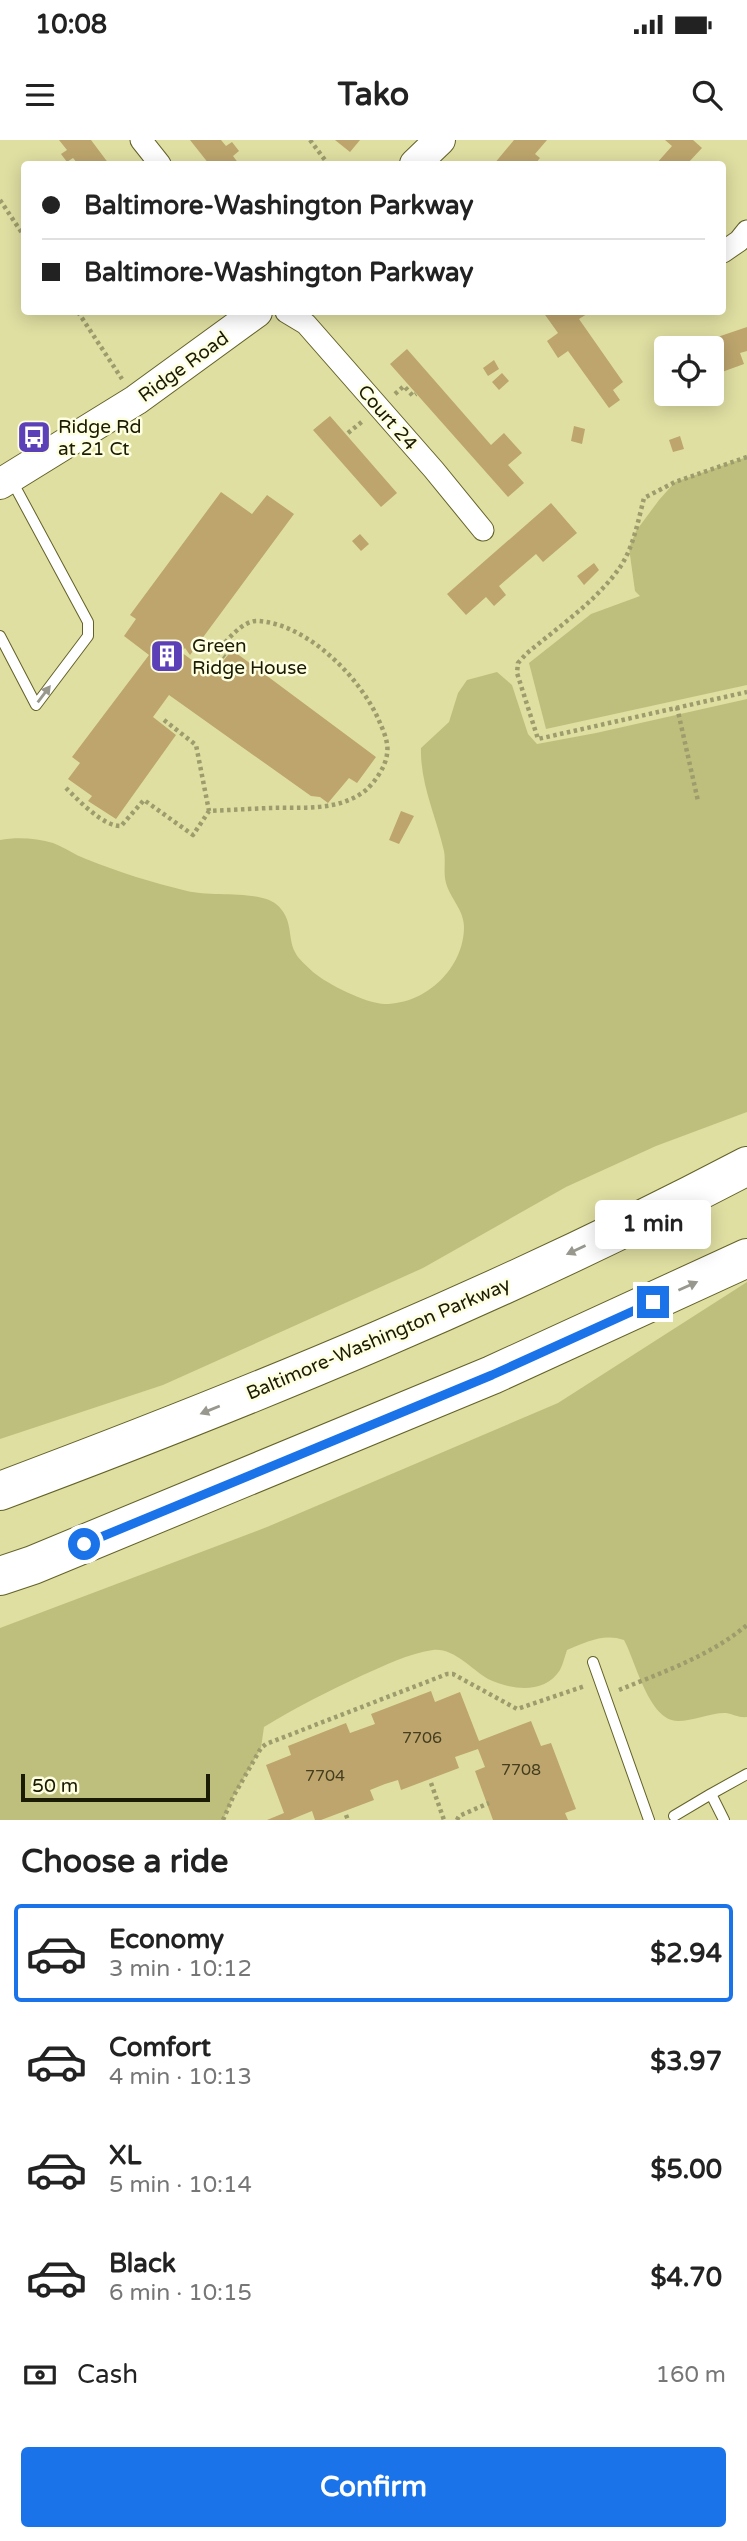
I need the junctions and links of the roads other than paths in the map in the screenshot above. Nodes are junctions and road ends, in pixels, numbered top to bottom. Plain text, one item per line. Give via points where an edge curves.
1 (141, 140) edge
2 (440, 140) edge
3 (158, 161) edge
4 (418, 161) edge
5 (747, 231) edge
6 (726, 250) edge
7 (253, 315) edge
8 (291, 315) edge
9 (5, 481) edge
10 (482, 530) dead end
11 (0, 636) edge
12 (747, 1166) edge
13 (747, 1258) edge
14 (0, 1491) edge
15 (11, 1574) edge
16 (593, 1662) dead end
17 (747, 1774) edge
18 (711, 1794) junction
19 (672, 1819) edge
20 (649, 1820) edge
21 (724, 1820) edge

1 - 3 street
2 - 4 street
5 - 6 street
7 - 9 street, Ridge Road via 136,400
8 - 10 street, Court 24 via 306,324
11 -> 9 lane via 36,705 88,636 89,628
12 -> 14 highway, Baltimore-Washington Parkway via 444,1311 268,1387
15 -> 13 highway via 492,1375
16 - 20 lane
17 - 18 lane
18 - 19 lane
18 - 21 lane

